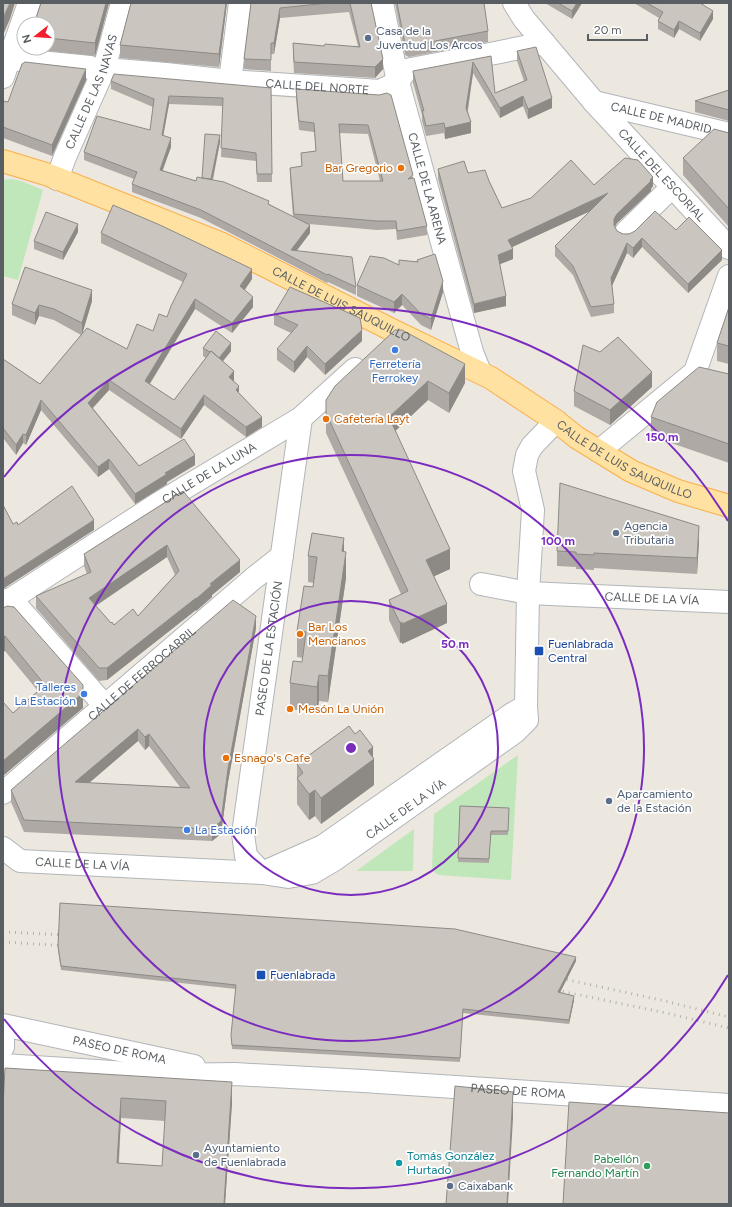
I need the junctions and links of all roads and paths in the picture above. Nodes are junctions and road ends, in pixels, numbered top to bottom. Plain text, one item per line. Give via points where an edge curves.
1 (29, 3) edge
2 (122, 3) edge
3 (240, 3) edge
4 (382, 3) edge
5 (514, 3) edge
6 (544, 42) junction
7 (6, 68) edge
8 (103, 73) junction
9 (230, 81) junction
10 (398, 82) junction
11 (594, 102) junction
12 (729, 134) edge
13 (3, 162) edge
14 (57, 179) junction
15 (672, 187) junction
16 (626, 232) edge
17 (729, 248) edge
18 (729, 276) edge
19 (394, 331) junction
20 (480, 372) junction
21 (301, 418) junction
22 (556, 421) junction
23 (599, 451) junction
24 (729, 506) edge
25 (282, 556) junction
26 (481, 584) dead end
27 (528, 592) junction
28 (7, 600) edge
29 (729, 602) edge
30 (105, 706) junction
31 (3, 793) edge
32 (3, 848) edge
33 (262, 873) junction
34 (3, 1025) edge
35 (3, 1040) edge
36 (3, 1047) edge
37 (3, 1066) edge
38 (235, 1074) junction
39 (729, 1105) edge

1 - 7 street
2 - 8 street, CALLE DE LAS NAVAS
3 - 9 street
4 - 10 street, CALLE DE LA ARENA
5 - 6 street, CALLE DEL ESCORIAL
6 - 10 street, CALLE DEL NORTE via 406,70
6 - 11 street, CALLE DEL ESCORIAL
7 - 8 street via 90,67
8 - 9 street, CALLE DEL NORTE via 166,74
8 - 14 street, CALLE DE LAS NAVAS
9 - 10 street, CALLE DEL NORTE via 380,91
10 - 20 street, CALLE DE LA ARENA via 472,352
11 - 12 street, CALLE DE MADRID
11 - 15 street, CALLE DEL ESCORIAL
13 - 14 main road, CALLE DE LUIS SAUQUILLO
14 - 19 main road, CALLE DE LUIS SAUQUILLO via 222,244
15 - 16 street
15 - 17 street, CALLE DEL ESCORIAL
18 - 23 street via 704,375
19 - 20 main road, CALLE DE LUIS SAUQUILLO
19 - 21 street, CALLE DE LA LUNA
20 - 22 main road, CALLE DE LUIS SAUQUILLO
21 - 25 street, PASEO DE LA ESTACIÓN
21 - 28 street, CALLE DE LA LUNA via 156,505
22 - 23 main road, CALLE DE LUIS SAUQUILLO
22 - 27 street, CALLE DE LA VÍA via 532,446 527,455 524,471 533,510
23 - 24 main road, CALLE DE LUIS SAUQUILLO via 631,471 678,491
25 - 30 street, CALLE DE FERROCARRIL
25 - 33 street, PASEO DE LA ESTACIÓN via 244,834 246,856
26 - 27 street, CALLE DE LA VÍA
27 - 29 street, CALLE DE LA VÍA
27 - 33 street, CALLE DE LA VÍA via 527,720 515,732 312,873 288,877
28 - 30 street, CALLE DE LA LUNA
30 - 31 street, CALLE DE FERROCARRIL
32 - 33 street, CALLE DE LA VÍA via 20,861
34 - 38 street, PASEO DE ROMA
35 - 36 street
37 - 38 street, PASEO DE ROMA via 159,1075
38 - 39 street, PASEO DE ROMA

